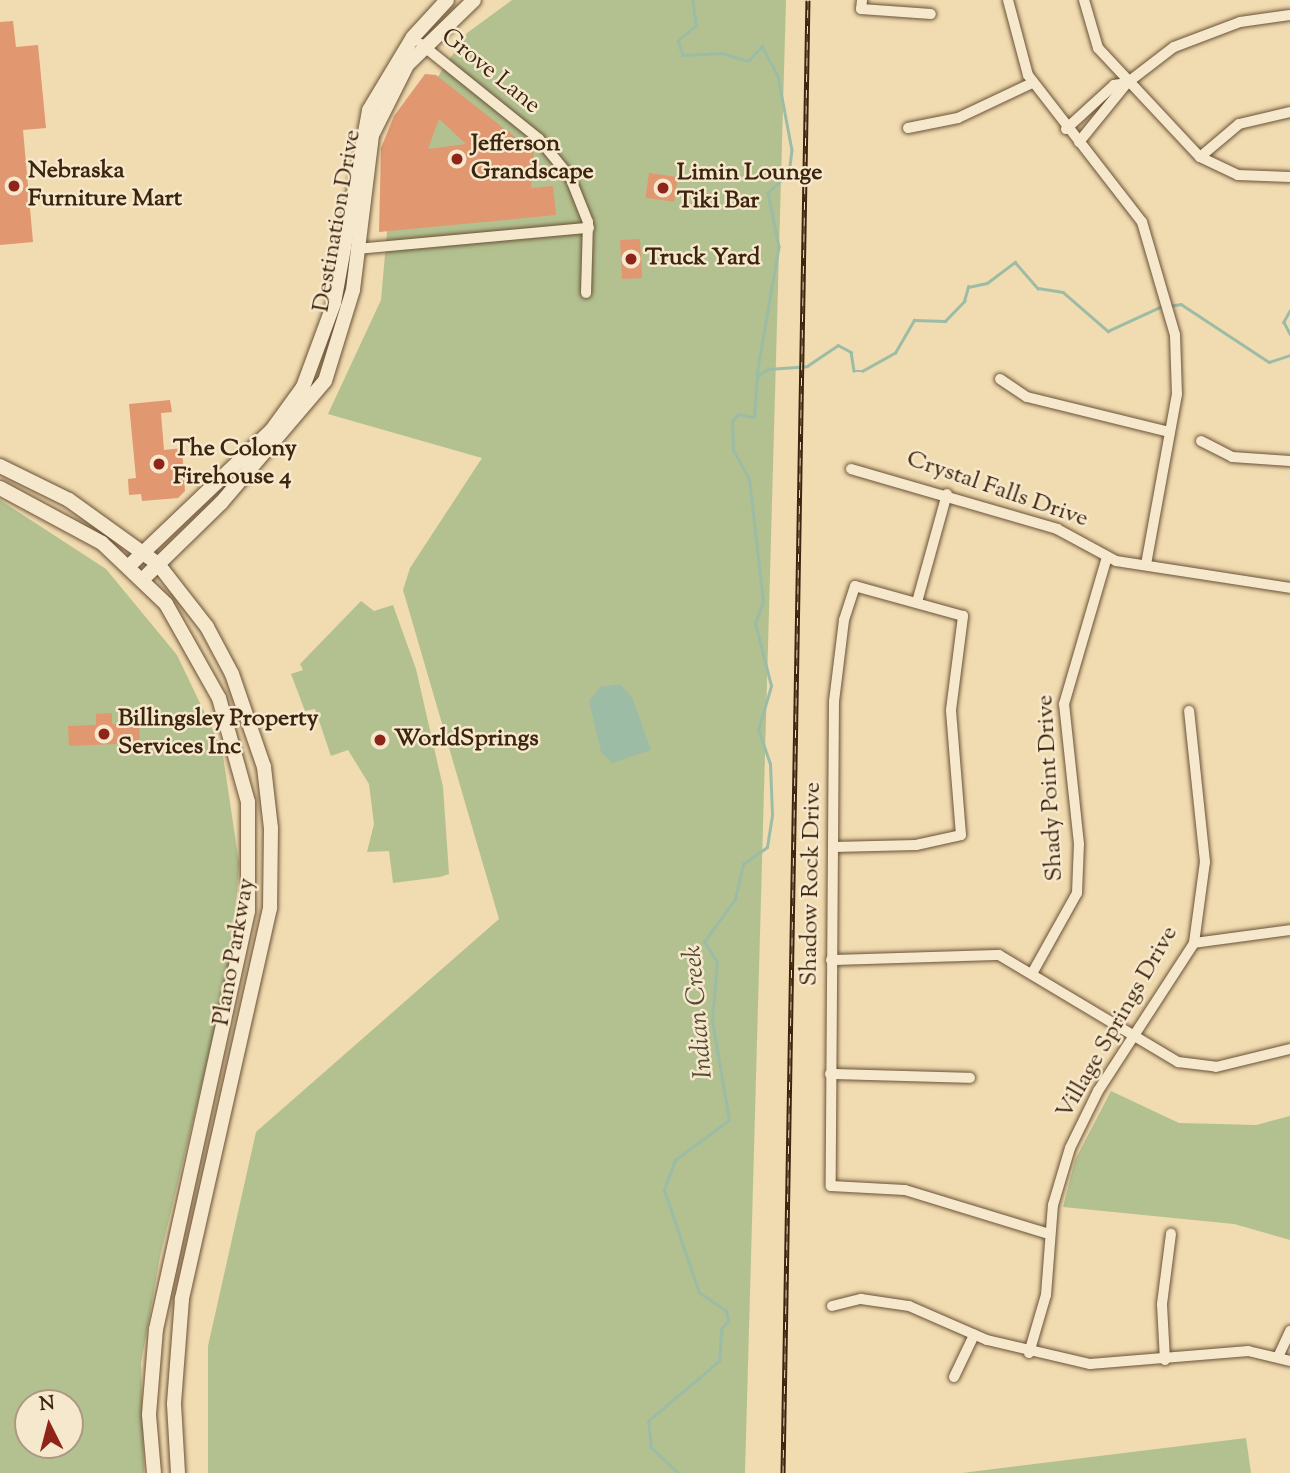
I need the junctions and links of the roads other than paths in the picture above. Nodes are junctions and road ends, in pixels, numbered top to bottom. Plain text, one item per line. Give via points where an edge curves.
1 (447, 0) edge
2 (474, 0) edge
3 (1008, 0) edge
4 (1084, 0) edge
5 (862, 5) edge
6 (932, 14) dead end
7 (1290, 15) edge
8 (418, 41) junction
9 (1032, 83) junction
10 (1127, 83) junction
11 (1290, 112) edge
12 (908, 128) dead end
13 (1066, 129) junction
14 (1079, 142) junction
15 (1200, 157) junction
16 (1290, 177) edge
17 (589, 228) junction
18 (356, 249) junction
19 (586, 293) dead end
20 (1000, 379) dead end
21 (1170, 432) junction
22 (1201, 441) dead end
23 (1290, 461) edge
24 (0, 466) edge
25 (852, 469) dead end
26 (0, 488) edge
27 (947, 494) junction
28 (146, 550) junction
29 (1107, 556) junction
30 (158, 564) junction
31 (1146, 565) junction
32 (130, 566) junction
33 (143, 579) junction
34 (1290, 588) edge
35 (917, 602) junction
36 (1189, 710) dead end
37 (834, 847) junction
38 (1290, 930) edge
39 (1194, 943) junction
40 (831, 960) junction
41 (1034, 970) junction
42 (1134, 1036) junction
43 (1290, 1049) edge
44 (830, 1074) junction
45 (970, 1078) dead end
46 (1049, 1234) junction
47 (1171, 1234) dead end
48 (832, 1306) dead end
49 (1290, 1331) edge
50 (974, 1335) junction
51 (1029, 1353) junction
52 (1278, 1357) junction
53 (1165, 1360) junction
54 (1290, 1362) edge
55 (954, 1377) dead end
56 (154, 1473) edge
57 (178, 1473) edge

1 - 8 main road, Destination Drive
2 - 8 main road, Destination Drive
3 - 9 street via 1014,43
4 - 10 street via 1095,42
5 - 6 street
7 - 10 street via 1201,34
8 - 17 street, Grove Lane via 557,157 582,199
8 - 18 main road, Destination Drive via 372,135
8 - 28 main road, Destination Drive via 369,110 334,303 303,387 271,431
9 - 12 street via 958,118
9 - 13 street
10 - 13 street via 1114,86
10 - 14 street
10 - 15 street
11 - 15 street via 1239,124
13 - 14 street
14 - 21 street via 1132,204 1156,260 1175,335 1177,394
15 - 16 street via 1238,175
17 - 18 street
17 - 19 street, Grove Lane
18 - 30 main road, Destination Drive via 354,290 325,381 299,419
20 - 21 street via 1027,397
21 - 31 street
22 - 23 street via 1232,457
24 - 28 main road, Plano Parkway via 69,499
25 - 27 street, Crystal Falls Drive
26 - 32 main road, Plano Parkway via 67,521
27 - 29 street, Crystal Falls Drive via 1079,538
27 - 35 street
28 - 30 main road, Plano Parkway
28 - 32 main road, Destination Drive
29 - 31 street, Crystal Falls Drive
29 - 41 street, Shady Point Drive via 1064,704 1079,880 1071,907
30 - 33 main road, Destination Drive
30 - 57 main road, Plano Parkway via 207,628 232,674 264,767 273,862 265,942 183,1299 174,1404
31 - 34 street, Crystal Falls Drive
32 - 33 main road, Plano Parkway
33 - 56 main road, Plano Parkway via 166,604 219,698 251,825 248,911 156,1329 149,1415
35 - 37 street, Shadow Rock Drive via 855,586 835,671
35 - 37 street via 963,616 951,693 958,839
36 - 39 street, Village Springs Drive via 1196,728 1205,862
37 - 40 street, Shadow Rock Drive
38 - 39 street
39 - 42 street, Village Springs Drive
40 - 41 street via 919,960 978,951
40 - 44 street, Shadow Rock Drive
41 - 42 street
42 - 43 street via 1200,1067
42 - 46 street, Village Springs Drive via 1070,1148
44 - 45 street
44 - 46 street, Shadow Rock Drive via 831,1186 905,1190
46 - 51 street, Village Springs Drive via 1046,1295
47 - 53 street via 1162,1304
48 - 50 street via 861,1299 909,1306
49 - 52 street
50 - 51 street
50 - 55 street
51 - 53 street via 1090,1364
52 - 53 street via 1248,1352
52 - 54 street

